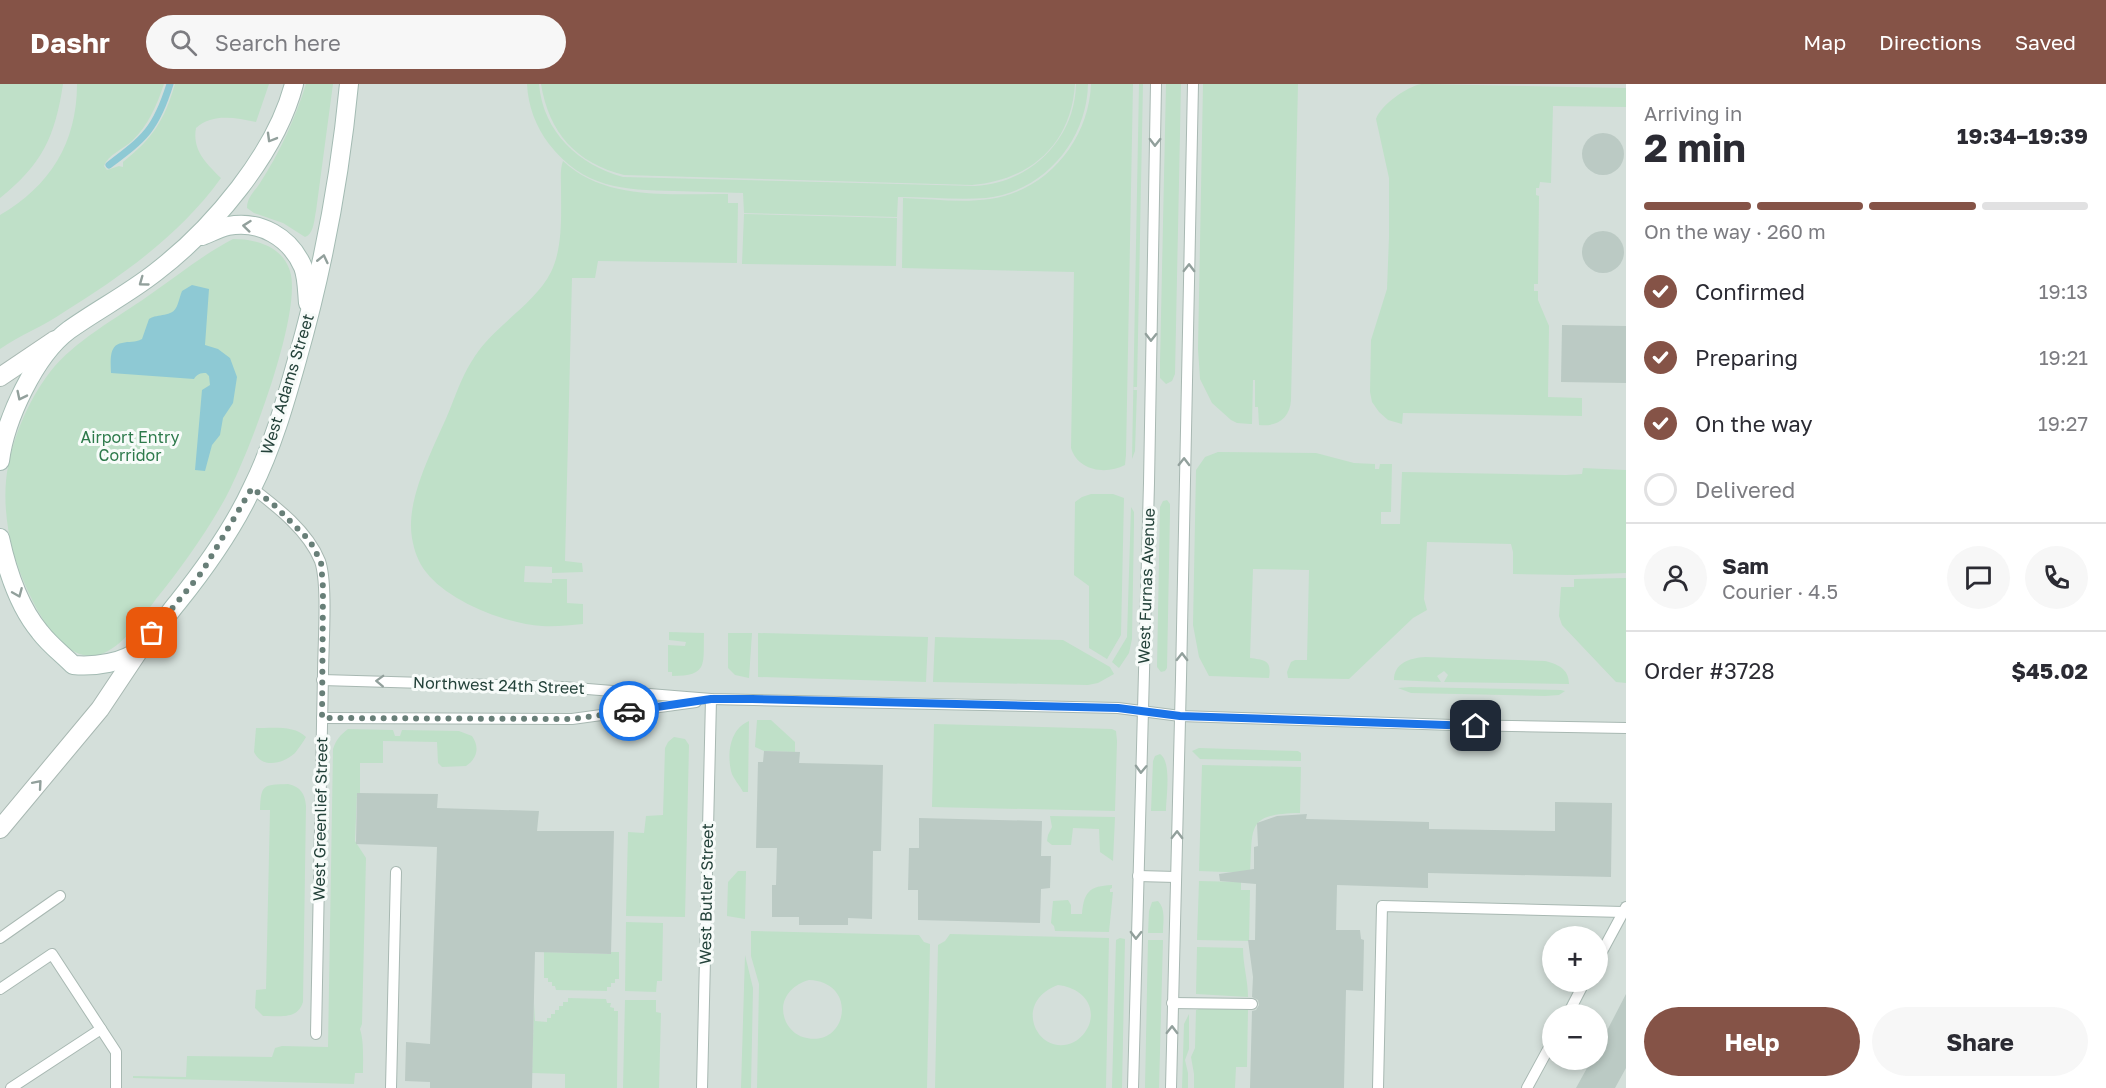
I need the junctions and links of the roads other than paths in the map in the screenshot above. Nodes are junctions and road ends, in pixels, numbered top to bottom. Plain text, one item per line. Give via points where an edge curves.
1 (294, 84) edge
2 (349, 84) edge
3 (1156, 84) edge
4 (1193, 84) edge
5 (195, 239) junction
6 (310, 314) junction
7 (67, 332) junction
8 (0, 377) edge
9 (0, 461) edge
10 (252, 488) junction
11 (0, 538) edge
12 (140, 649) junction
13 (322, 680) junction
14 (711, 699) junction
15 (1143, 711) junction
16 (1180, 716) junction
17 (322, 718) junction
18 (1626, 728) edge
19 (0, 828) edge
20 (396, 872) dead end
21 (1138, 876) junction
22 (1176, 877) junction
23 (60, 896) dead end
24 (1624, 909) edge
25 (0, 938) edge
26 (1608, 940) edge
27 (0, 989) edge
28 (1173, 1003) junction
29 (1252, 1004) dead end
30 (101, 1029) junction
31 (316, 1034) dead end
32 (1542, 1060) edge
33 (11, 1088) edge
34 (116, 1088) edge
35 (391, 1088) edge
36 (702, 1088) edge
37 (1133, 1088) edge
38 (1171, 1088) edge
39 (1378, 1088) edge
40 (1527, 1088) edge

1 -> 5 main road via 275,132 249,174
6 -> 2 main road, West Adams Street via 330,227
3 -> 15 lane, West Furnas Avenue
16 -> 4 lane
6 -> 5 main road via 304,268 279,235 241,224 225,226
5 -> 7 main road via 118,300
6 - 10 main road, West Adams Street via 289,388
7 - 8 main road
7 -> 9 main road via 27,382 11,416
10 - 12 main road, West Adams Street via 202,572
10 - 13 lane, West Greenlief Street via 310,541 321,562
11 -> 12 main road, West Adams Street via 19,599 39,631 73,665 108,664
19 -> 12 main road, West Adams Street via 100,709
14 -> 13 lane, Northwest 24th Street via 563,687
13 - 17 lane, West Greenlief Street
14 - 15 lane, Northwest 24th Street
14 - 17 lane, Northwest 24th Street via 572,719
14 - 36 lane, West Butler Street
15 - 16 lane, Northwest 24th Street
15 -> 21 lane, West Furnas Avenue
16 - 18 lane, Northwest 24th Street
22 -> 16 lane
17 - 31 lane, West Greenlief Street
20 - 35 lane
21 - 22 lane
21 -> 37 lane, West Furnas Avenue
22 - 28 lane
23 - 25 lane
24 - 26 lane
24 - 39 lane via 1382,906
27 - 30 lane via 52,954
28 - 29 lane
38 -> 28 lane
30 - 33 lane
30 - 34 lane via 116,1052
32 - 40 lane

